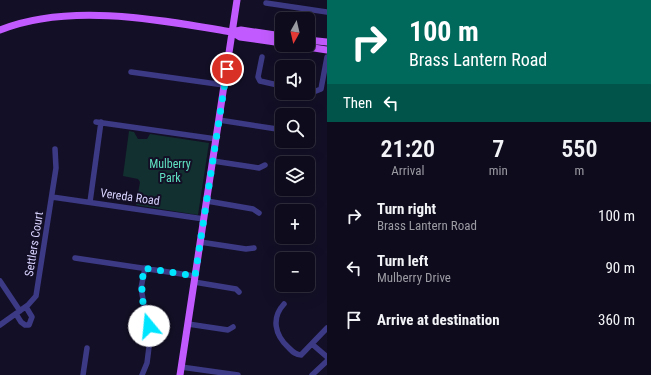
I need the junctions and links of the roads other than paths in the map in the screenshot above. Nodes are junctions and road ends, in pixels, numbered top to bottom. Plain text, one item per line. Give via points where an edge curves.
1 (237, 0) edge
2 (266, 3) dead end
3 (327, 12) edge
4 (0, 30) edge
5 (232, 32) junction
6 (275, 35) edge
7 (315, 41) edge
8 (275, 42) edge
9 (327, 42) edge
10 (315, 48) edge
11 (327, 50) edge
12 (262, 57) dead end
13 (327, 57) edge
14 (131, 72) dead end
15 (224, 85) junction
16 (275, 85) edge
17 (315, 91) edge
18 (218, 120) junction
19 (275, 129) edge
20 (216, 139) junction
21 (55, 149) dead end
22 (213, 161) junction
23 (265, 165) dead end
24 (52, 197) junction
25 (207, 201) junction
26 (90, 202) junction
27 (258, 213) dead end
28 (204, 219) junction
29 (200, 242) junction
30 (254, 248) dead end
31 (75, 258) dead end
32 (144, 268) junction
33 (195, 279) junction
34 (0, 281) edge
35 (239, 292) dead end
36 (284, 304) dead end
37 (26, 307) junction
38 (18, 312) junction
39 (188, 324) junction
40 (0, 325) edge
41 (233, 328) dead end
42 (327, 328) edge
43 (312, 344) junction
44 (87, 348) dead end
45 (327, 358) edge
46 (327, 361) edge
47 (181, 367) junction
48 (83, 375) edge
49 (142, 375) edge
50 (180, 375) edge
51 (238, 375) edge
52 (312, 375) edge

1 - 5 main road
2 - 3 street
4 - 5 main road via 54,16 82,16 149,19
5 - 6 main road via 241,30
5 - 8 main road via 240,36
5 - 15 main road
7 - 9 main road
10 - 11 main road
12 - 16 street via 258,77 260,82
13 - 17 street via 322,86
14 - 15 street
15 - 18 main road
18 - 19 street
18 - 20 main road
20 - 22 main road
20 - 26 street via 98,122
21 - 24 street, Settlers Court via 57,160
22 - 23 street via 259,168
22 - 25 main road
24 - 26 street, Vereda Road
24 - 37 street, Settlers Court via 40,281 36,296
25 - 27 street via 253,208
25 - 28 main road
26 - 28 street, Vereda Road
28 - 29 main road
29 - 30 street via 246,250
29 - 33 main road
31 - 32 street
32 - 33 street
32 - 49 street via 142,301 150,339 147,364
33 - 35 street via 236,289
33 - 39 main road
34 - 38 street
36 - 43 street via 276,318 276,330 281,341 295,354 301,355
37 - 38 street, Settlers Court
37 - 38 street via 32,317 29,324 21,322
38 - 40 street, Settlers Court
39 - 41 street via 228,330
39 - 47 main road
42 - 43 street
43 - 45 street
44 - 48 street
46 - 52 street
47 - 50 main road
47 - 51 street

